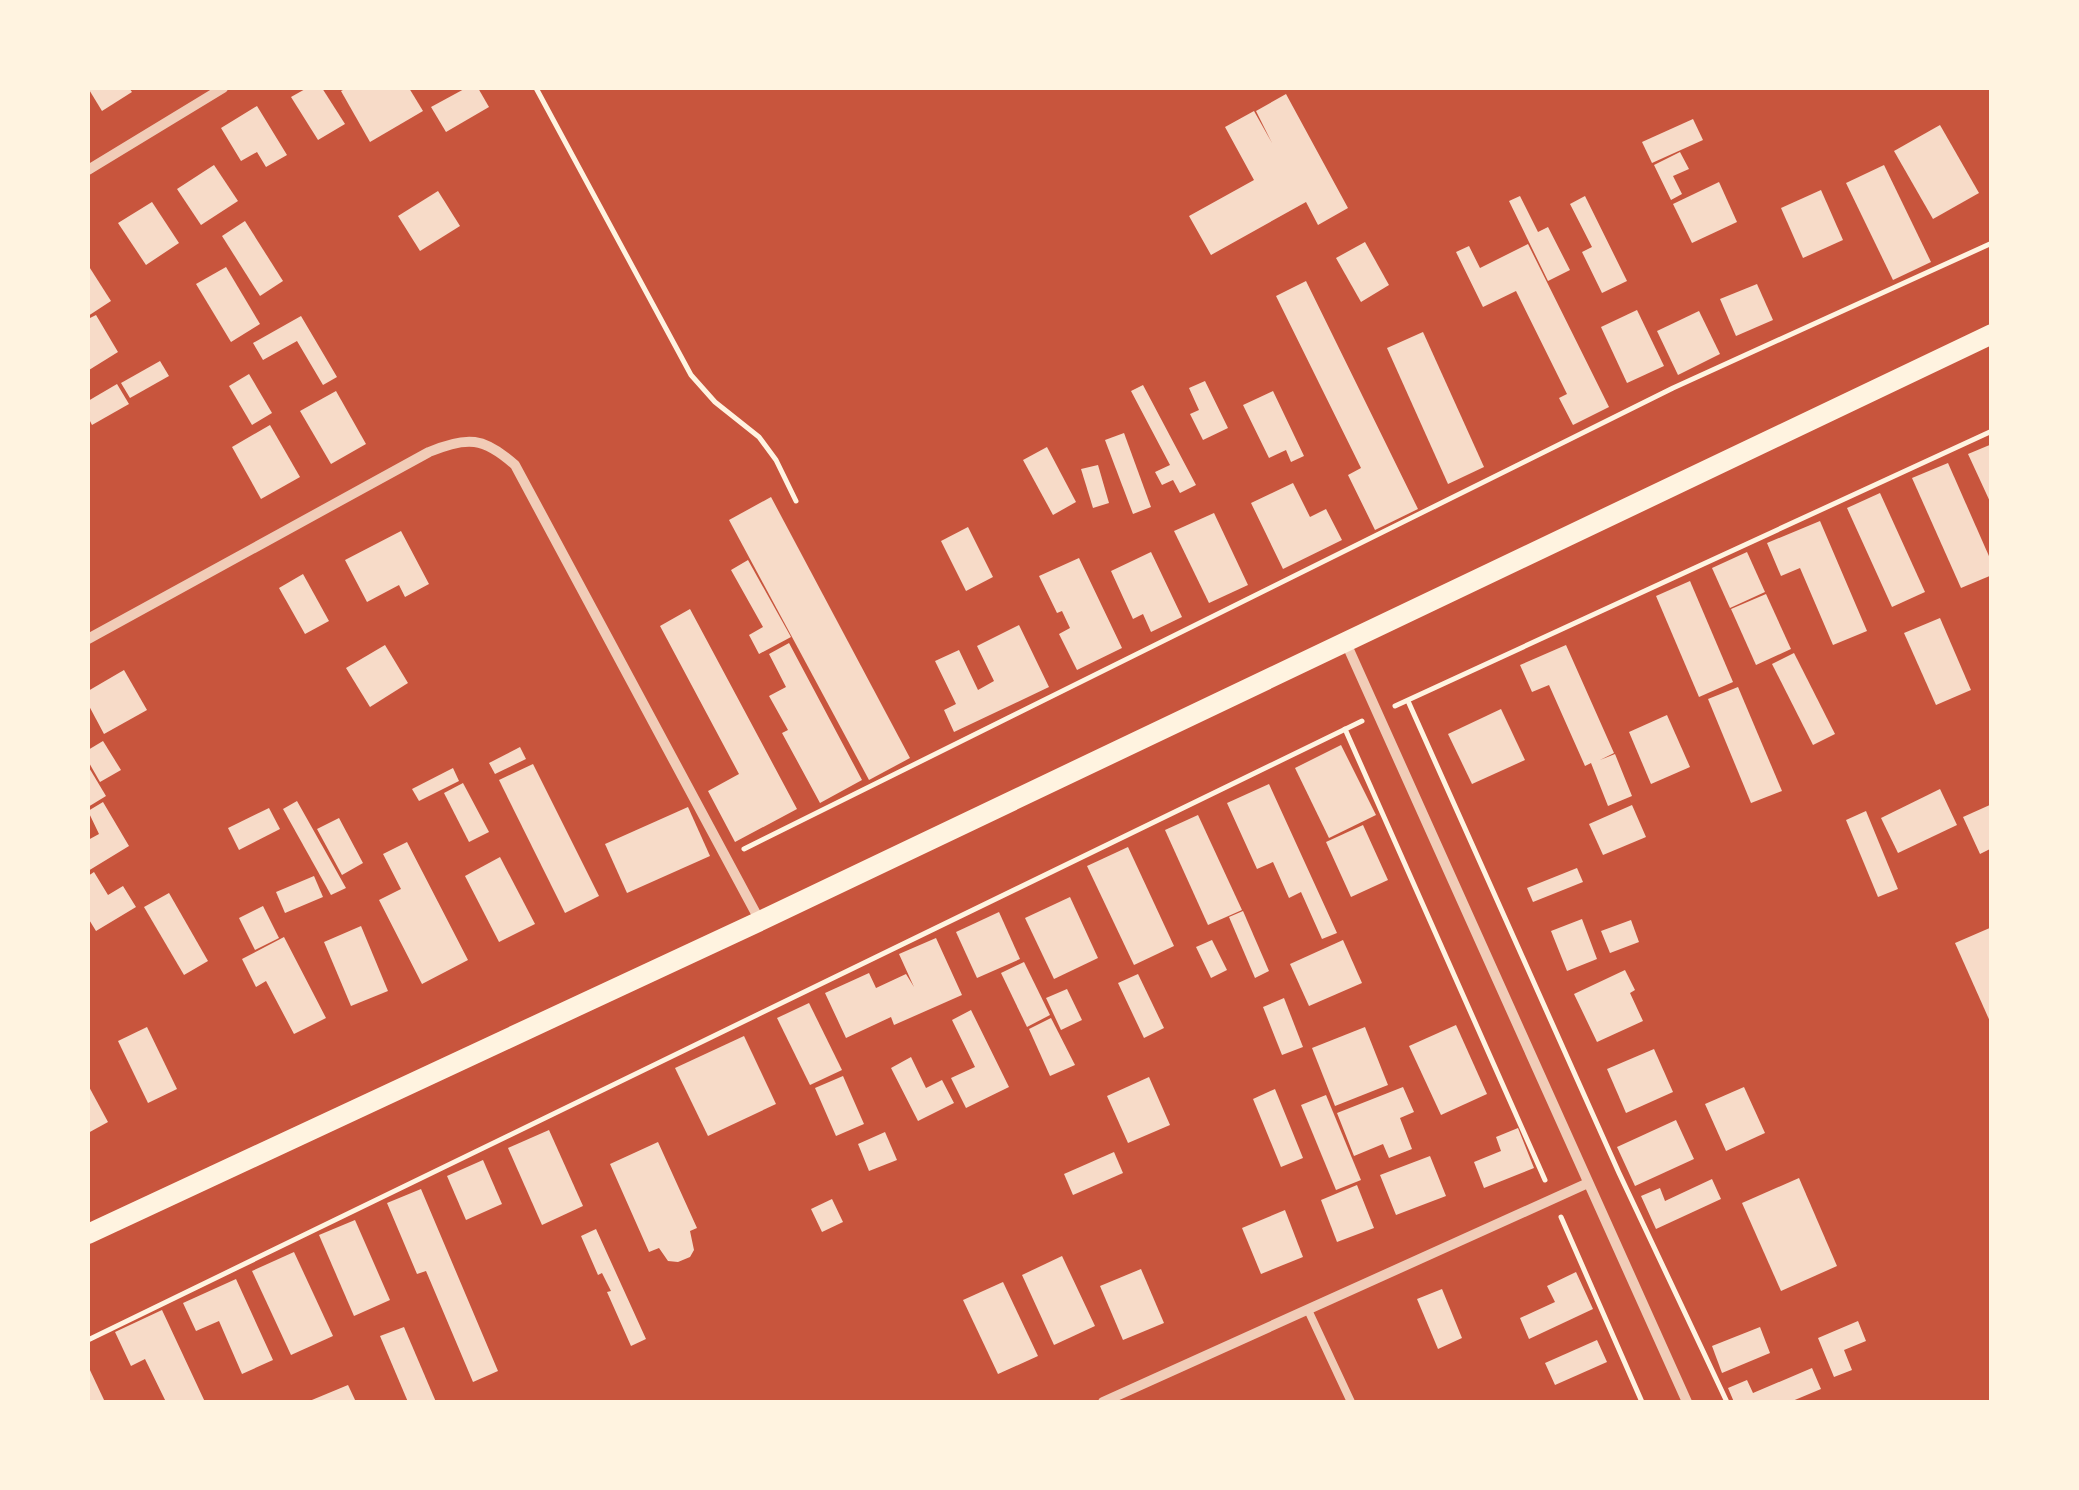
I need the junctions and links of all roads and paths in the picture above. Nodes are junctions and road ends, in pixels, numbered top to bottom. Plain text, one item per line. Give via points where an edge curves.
1 (223, 88) edge
2 (536, 88) edge
3 (88, 170) edge
4 (1992, 243) edge
5 (1992, 334) edge
6 (1992, 431) edge
7 (796, 501) dead end
8 (88, 640) edge
9 (1346, 642) junction
10 (1408, 701) junction
11 (1378, 714) junction
12 (1345, 729) junction
13 (728, 856) junction
14 (760, 920) junction
15 (1588, 1183) junction
16 (1554, 1199) junction
17 (88, 1234) edge
18 (1308, 1310) junction
19 (88, 1340) edge
20 (1103, 1402) edge
21 (1351, 1402) edge
22 (1642, 1402) edge
23 (1687, 1402) edge
24 (1727, 1402) edge

1 - 3 street
2 - 7 path via 691,375 760,436
4 - 13 path via 1673,388
5 - 9 main road
6 - 10 path
8 - 13 street via 429,452 480,441 515,466
9 - 11 street
9 - 14 main road
10 - 11 path
10 - 24 path
11 - 12 path
11 - 15 street
12 - 16 path
12 - 19 path
13 - 14 street
14 - 17 main road
15 - 16 street
15 - 23 street
16 - 18 street
16 - 22 path
18 - 20 street
18 - 21 lane

